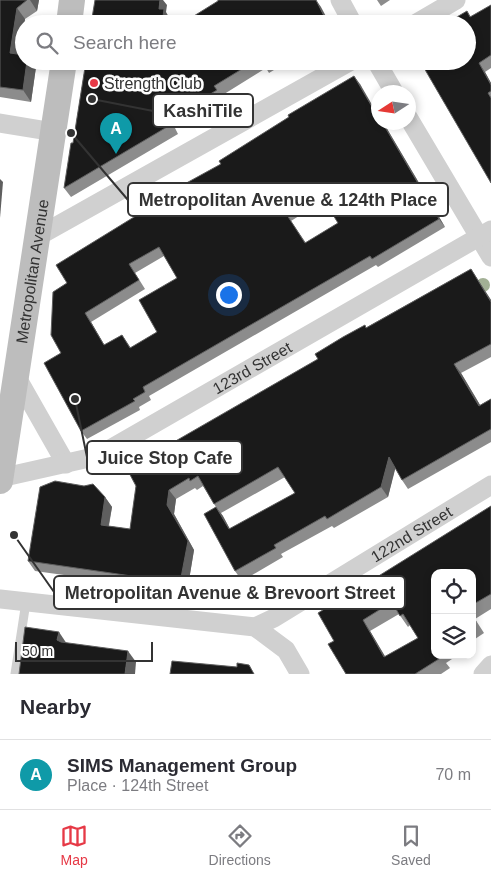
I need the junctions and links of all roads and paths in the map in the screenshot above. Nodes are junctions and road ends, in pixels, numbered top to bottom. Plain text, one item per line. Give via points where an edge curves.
1 (72, 0) edge
2 (340, 0) edge
3 (456, 0) edge
4 (70, 15) edge
5 (349, 15) edge
6 (431, 15) edge
7 (63, 70) edge
8 (335, 70) edge
9 (381, 70) edge
10 (390, 85) edge
11 (0, 123) edge
12 (416, 129) edge
13 (54, 132) junction
14 (485, 233) edge
15 (37, 238) junction
16 (491, 257) edge
17 (16, 376) junction
18 (66, 464) junction
19 (0, 480) edge
20 (491, 485) edge
21 (0, 599) edge
22 (26, 602) junction
23 (255, 628) junction
24 (491, 665) edge
25 (16, 674) edge
26 (300, 674) edge
27 (483, 674) edge

1 - 4 main road
2 - 5 street
3 - 6 street
7 - 13 main road, Metropolitan Avenue
8 - 15 street
9 - 10 street
11 - 13 street
12 - 14 street
13 - 15 main road, Metropolitan Avenue
14 - 16 street
14 - 18 street, 123rd Street via 98,456
15 - 17 main road, Metropolitan Avenue
17 - 18 street
17 - 19 main road, Metropolitan Avenue
18 - 19 street, 123rd Street
20 - 23 street, 122nd Street
21 - 22 street
22 - 23 street
22 - 25 lane
23 - 26 street via 286,650
24 - 27 street

